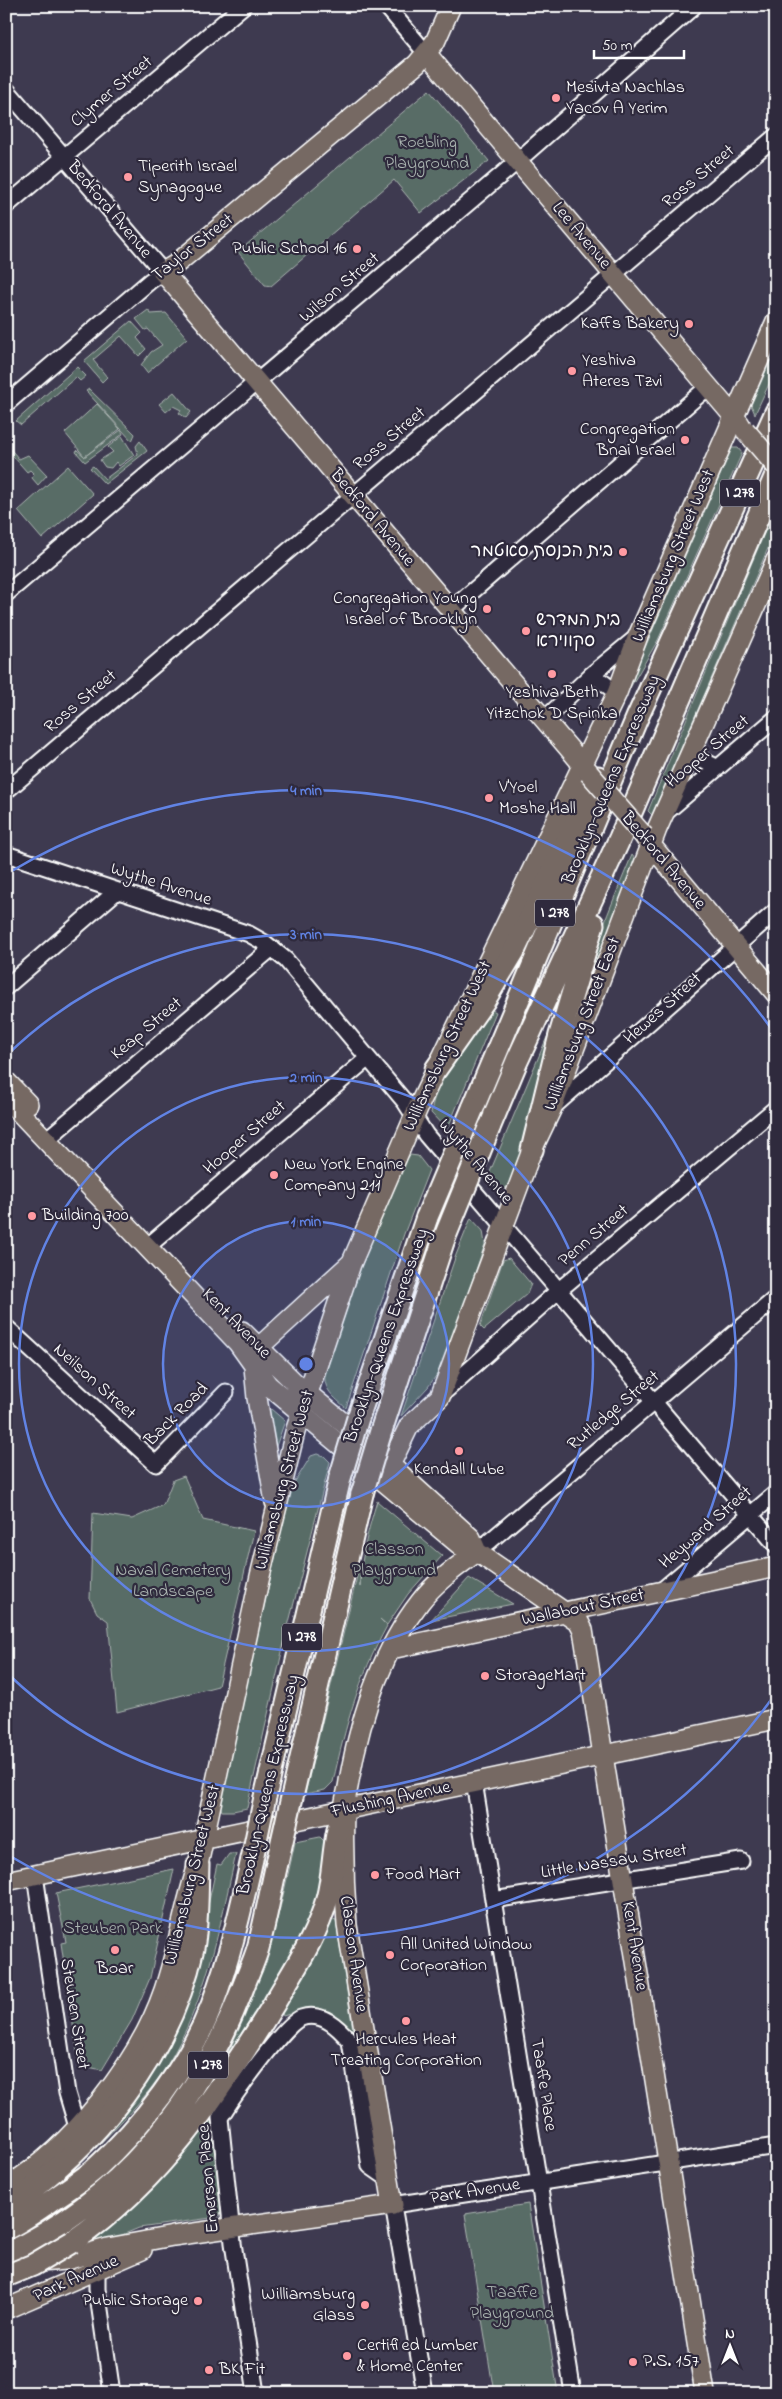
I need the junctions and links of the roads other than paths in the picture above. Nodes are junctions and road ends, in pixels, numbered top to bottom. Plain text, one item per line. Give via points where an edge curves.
1 (242, 6) edge
2 (386, 6) edge
3 (451, 6) edge
4 (694, 6) edge
5 (426, 53) junction
6 (6, 89) edge
7 (776, 136) edge
8 (65, 157) junction
9 (517, 162) junction
10 (6, 206) edge
11 (163, 272) junction
12 (613, 274) junction
13 (776, 322) edge
14 (257, 383) junction
15 (708, 387) junction
16 (6, 404) edge
17 (776, 412) edge
18 (740, 424) junction
19 (776, 466) edge
20 (776, 475) edge
21 (353, 496) junction
22 (776, 560) edge
23 (6, 594) edge
24 (451, 610) junction
25 (638, 636) junction
26 (592, 674) junction
27 (617, 693) junction
28 (637, 718) junction
29 (776, 718) edge
30 (544, 720) junction
31 (690, 754) junction
32 (718, 768) junction
33 (586, 769) junction
34 (6, 791) edge
35 (664, 814) junction
36 (620, 838) junction
37 (647, 841) junction
38 (6, 854) edge
39 (117, 891) junction
40 (776, 911) edge
41 (735, 946) junction
42 (272, 948) junction
43 (6, 987) edge
44 (776, 994) edge
45 (368, 1058) junction
46 (436, 1069) junction
47 (6, 1081) edge
48 (6, 1098) edge
49 (552, 1108) junction
50 (776, 1108) edge
51 (414, 1117) junction
52 (50, 1136) junction
53 (532, 1150) junction
54 (504, 1225) junction
55 (152, 1243) junction
56 (351, 1264) junction
57 (558, 1291) junction
58 (776, 1298) edge
59 (6, 1327) edge
60 (256, 1357) junction
61 (226, 1392) dead end
62 (308, 1394) junction
63 (440, 1397) junction
64 (653, 1402) junction
65 (302, 1412) junction
66 (156, 1464) joint
67 (386, 1472) junction
68 (776, 1493) edge
69 (276, 1509) junction
70 (749, 1515) junction
71 (776, 1545) edge
72 (477, 1552) junction
73 (776, 1568) edge
74 (661, 1592) junction
75 (562, 1612) junction
76 (391, 1649) junction
77 (776, 1719) edge
78 (604, 1755) junction
79 (474, 1782) junction
80 (344, 1810) junction
81 (203, 1840) junction
82 (741, 1861) dead end
83 (198, 1865) junction
84 (34, 1875) junction
85 (624, 1879) junction
86 (6, 1881) edge
87 (493, 1900) junction
88 (77, 2127) junction
89 (776, 2146) edge
90 (669, 2162) junction
91 (390, 2180) junction
92 (540, 2182) junction
93 (6, 2187) edge
94 (42, 2195) junction
95 (393, 2204) junction
96 (6, 2208) edge
97 (233, 2227) junction
98 (6, 2229) edge
99 (173, 2236) junction
100 (6, 2254) edge
101 (6, 2260) edge
102 (97, 2270) junction
103 (6, 2276) edge
104 (6, 2309) edge
105 (112, 2393) edge
106 (256, 2393) edge
107 (425, 2393) edge
108 (573, 2393) edge
109 (705, 2393) edge

1 - 8 street, Clymer Street
2 - 5 street, Lee Avenue
3 - 5 main road, Taylor Street via 435,42
4 - 9 street, Wilson Street
5 - 9 main road, Lee Avenue
5 - 11 main road, Taylor Street via 417,64
6 - 8 street, Bedford Avenue
7 - 12 street, Ross Street
8 - 10 street, Clymer Street
8 - 11 street, Bedford Avenue
9 - 12 main road, Lee Avenue
9 - 14 street, Wilson Street
11 - 14 main road, Bedford Avenue
11 - 16 street, Taylor Street
12 - 15 main road, Lee Avenue
12 - 21 street, Ross Street
13 - 18 main road, Williamsburg Street West
14 - 21 main road, Bedford Avenue
14 - 23 street, Wilson Street
15 - 18 main road, Lee Avenue
15 - 24 street
17 - 28 highway, Brooklyn-Queens Expressway / I 278
18 - 19 main road, Lee Avenue, bridge
18 - 25 main road, Williamsburg Street West
20 - 36 highway, Brooklyn-Queens Expressway / I 278
21 - 24 main road, Bedford Avenue
21 - 34 street, Ross Street
22 - 31 main road, Williamsburg Street East
24 - 30 main road, Bedford Avenue
25 - 26 street
25 - 27 main road, Williamsburg Street West
26 - 27 street
26 - 30 street
27 - 33 main road, Williamsburg Street West
28 - 46 highway via 620,730 514,951 484,1001
28 - 94 highway, Brooklyn-Queens Expressway / I 278, bridge via 428,1217 358,1418 340,1478 233,1942 212,2006 164,2092 120,2145 93,2171
29 - 32 street, Hooper Street
30 - 33 main road, Bedford Avenue
31 - 32 street
31 - 35 main road, Williamsburg Street East
32 - 35 street, Hooper Street
33 - 37 main road, Bedford Avenue, bridge
33 - 46 main road, Williamsburg Street West
35 - 37 main road, Williamsburg Street East
36 - 53 highway via 575,980
36 - 100 highway, Brooklyn-Queens Expressway / I 278, bridge via 517,1061 444,1239 362,1494 258,1949 232,2015 203,2074 183,2105 136,2162 61,2224
37 - 41 main road, Bedford Avenue
37 - 49 main road, Williamsburg Street East
38 - 39 street, Wythe Avenue
39 - 42 street, Wythe Avenue via 249,934
39 - 43 street
40 - 41 street, Hewes Street
41 - 44 main road, Bedford Avenue
41 - 49 street, Hewes Street
42 - 45 street, Wythe Avenue via 286,960
42 - 52 street, Keap Street
45 - 51 street, Wythe Avenue
45 - 55 street, Hooper Street
46 - 51 main road, Williamsburg Street West
47 - 52 main road, Kent Avenue
48 - 52 main road, Kent Avenue
49 - 53 main road, Williamsburg Street East
50 - 57 street, Penn Street
51 - 54 street, Wythe Avenue
51 - 56 main road, Williamsburg Street West
52 - 55 main road, Kent Avenue
53 - 54 main road, Williamsburg Street East
54 - 57 street, Wythe Avenue
54 - 63 main road, Williamsburg Street East
55 - 60 main road, Kent Avenue
56 - 60 main road
56 - 62 main road, Williamsburg Street West
57 - 63 street, Penn Street
57 - 64 street, Wythe Avenue
58 - 64 street, Rutledge Street
59 - 66 street, Neilson Street
60 - 62 main road, Kent Avenue
60 - 65 main road, Kent Avenue via 268,1385
60 - 69 main road via 257,1398
61 - 66 street, Back Road
62 - 65 main road, Williamsburg Street West
62 - 67 main road, Kent Avenue
63 - 67 main road, Williamsburg Street East via 409,1426
64 - 70 street, Wythe Avenue
64 - 72 street, Rutledge Street
65 - 67 main road, Kent Avenue
65 - 69 main road, Williamsburg Street West
67 - 72 main road, Kent Avenue via 471,1538
68 - 70 street, Heyward Street
69 - 81 main road, Williamsburg Street West
70 - 71 street, Wythe Avenue
70 - 74 street, Heyward Street
72 - 75 main road, Kent Avenue
72 - 76 main road, Classon Avenue via 421,1600
73 - 74 main road, Wallabout Street
74 - 75 main road, Wallabout Street
75 - 76 main road, Wallabout Street
75 - 78 main road, Kent Avenue via 579,1622 584,1630
76 - 80 main road, Classon Avenue via 362,1727
77 - 78 main road, Flushing Avenue
78 - 79 main road, Flushing Avenue
78 - 85 main road, Kent Avenue
79 - 80 main road, Flushing Avenue
79 - 87 street, Taaffe Place
80 - 81 main road, Flushing Avenue
80 - 91 main road, Classon Avenue via 346,1924
80 - 103 highway, bridge via 336,1830 326,1899 320,1916 297,1963 219,2089 163,2162 105,2220 33,2265
81 - 83 main road, Williamsburg Street West
81 - 84 main road, Flushing Avenue
82 - 85 street, Little Nassau Street
83 - 88 main road, Williamsburg Street West via 156,2011 138,2047 108,2091
83 - 94 highway via 197,1925 192,1950 179,1994 159,2041 132,2085 106,2119 61,2166
84 - 86 main road, Flushing Avenue
84 - 88 street, Steuben Street via 68,2093
85 - 87 street, Little Nassau Street
85 - 90 main road, Kent Avenue
87 - 92 street, Taaffe Place
88 - 93 main road, Williamsburg Street West via 43,2160
89 - 90 street, Park Avenue
90 - 92 street, Park Avenue
90 - 109 main road, Kent Avenue
91 - 95 main road, Classon Avenue
91 - 97 street, Emerson Place via 370,2166 350,2041 330,2022 317,2017 302,2018 290,2025 220,2118
92 - 95 street, Park Avenue
92 - 108 street, Taaffe Place
94 - 96 highway
94 - 98 highway, Brooklyn-Queens Expressway / I 278
95 - 97 main road, Park Avenue
95 - 107 street, Classon Avenue
97 - 99 main road, Park Avenue
97 - 106 street, Emerson Place
99 - 101 main road, Park Avenue via 108,2248 66,2260
99 - 102 main road, Park Avenue
102 - 104 main road, Park Avenue
102 - 105 street

